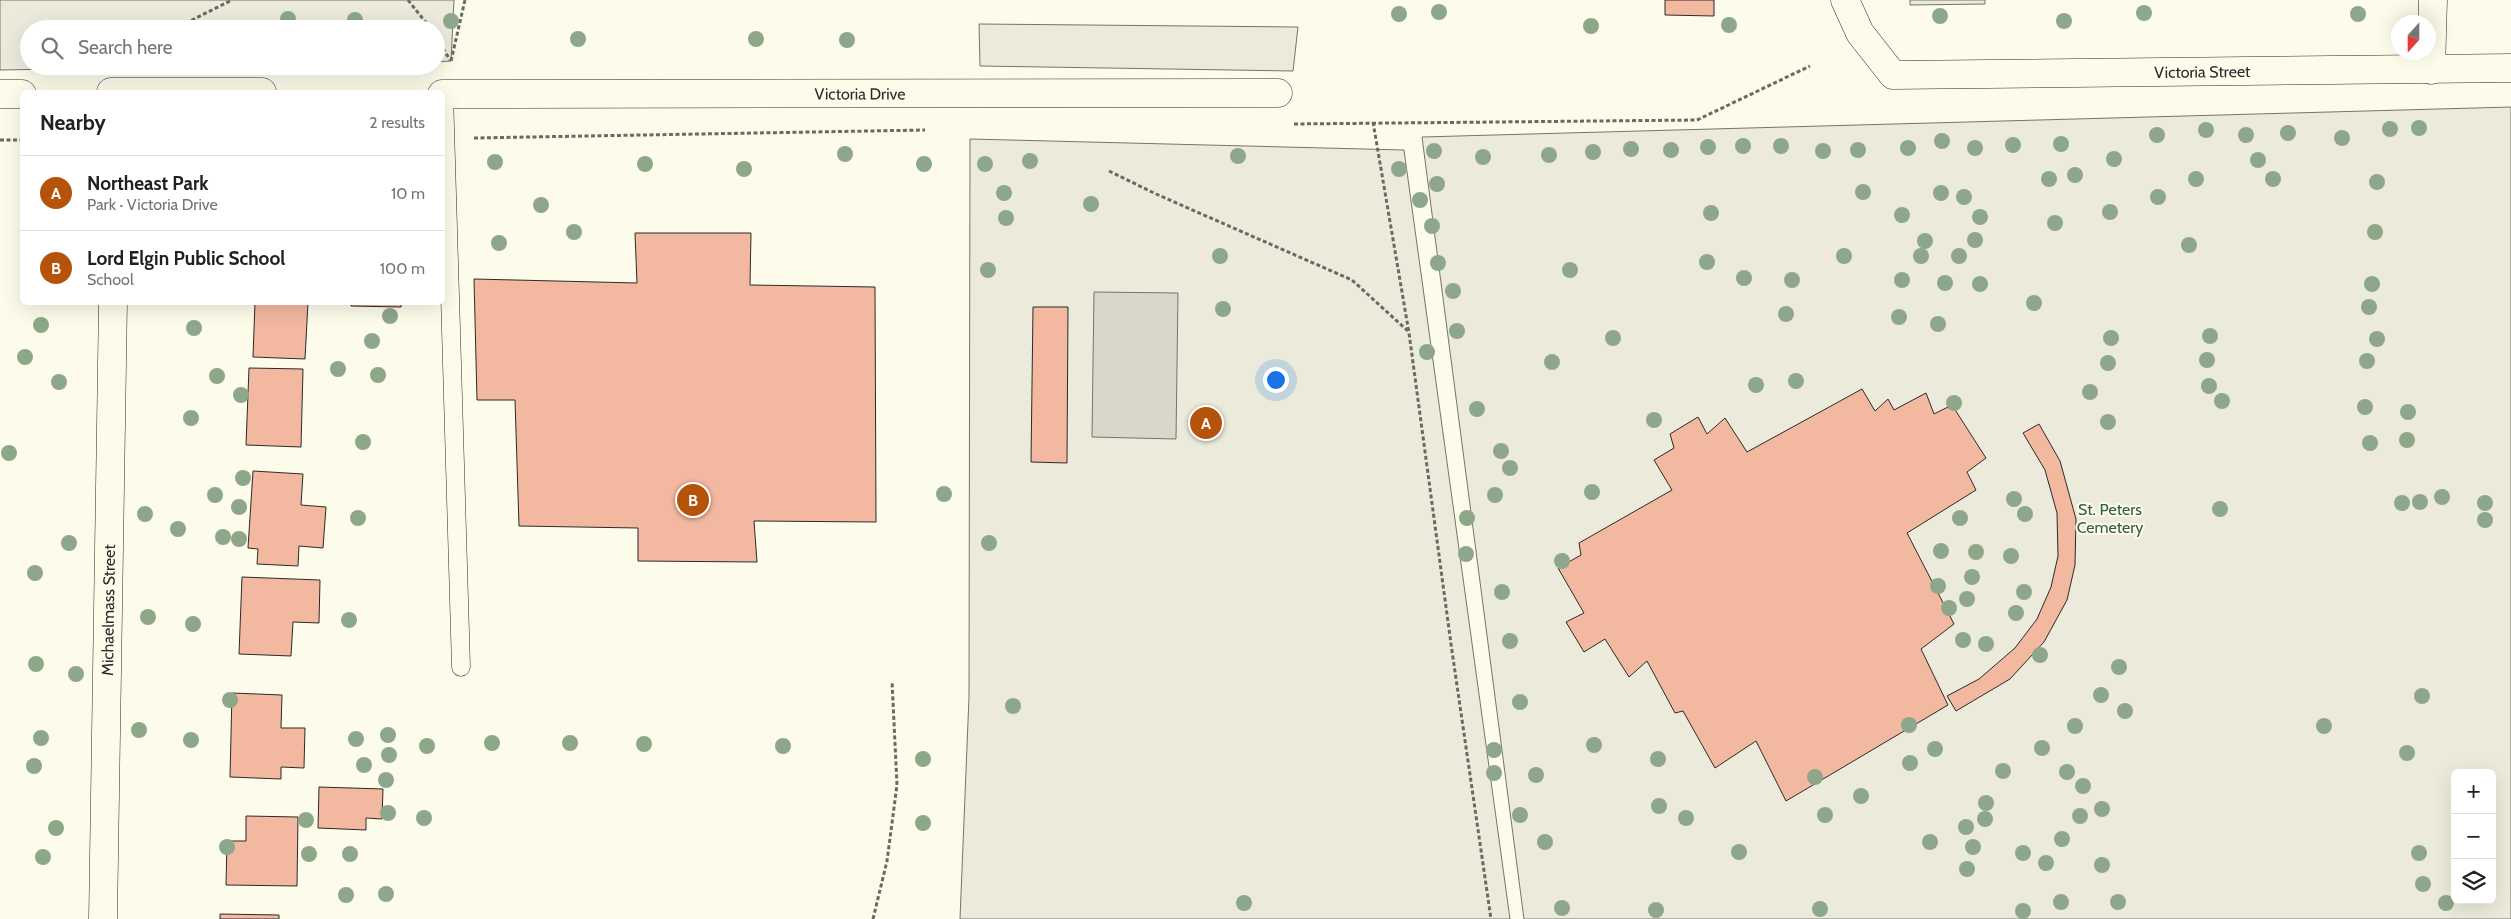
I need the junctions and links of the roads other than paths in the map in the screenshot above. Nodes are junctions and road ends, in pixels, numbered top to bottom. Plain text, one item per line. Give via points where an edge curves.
1 (1845, 0) edge
2 (2433, 0) edge
3 (2511, 68) edge
4 (2431, 70) junction
5 (1278, 93) dead end
6 (0, 94) edge
7 (20, 94) edge
8 (445, 94) edge
9 (445, 158) edge
10 (113, 305) edge
11 (461, 667) dead end
12 (103, 919) edge

1 - 4 street, Victoria Street via 1860,33 1894,75
2 - 4 street
3 - 4 street, Victoria Street
5 - 8 street, Victoria Drive
6 - 7 street
9 - 11 lane
10 - 12 street, Michaelmass Street

